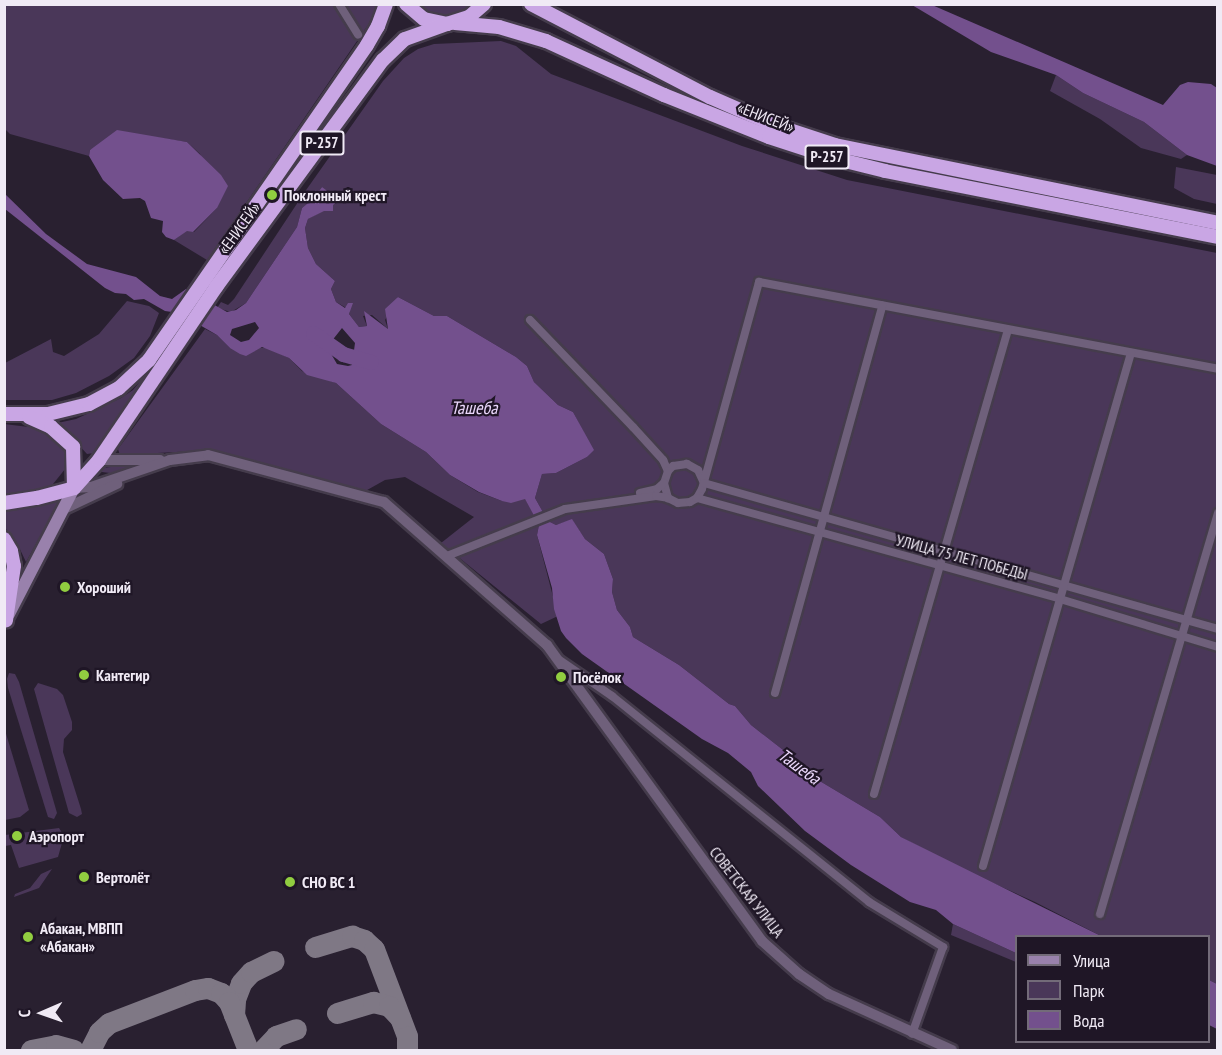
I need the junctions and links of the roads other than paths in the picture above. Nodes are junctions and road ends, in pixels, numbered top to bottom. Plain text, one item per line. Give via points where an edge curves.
1 (339, 4) edge
2 (386, 4) edge
3 (406, 4) edge
4 (484, 4) edge
5 (531, 4) edge
6 (451, 23) junction
7 (358, 35) dead end
8 (1218, 223) edge
9 (1218, 237) edge
10 (211, 283) junction
11 (882, 306) junction
12 (530, 320) dead end
13 (1008, 330) junction
14 (172, 339) junction
15 (1131, 353) junction
16 (1218, 369) edge
17 (4, 414) edge
18 (27, 416) junction
19 (99, 460) junction
20 (170, 460) junction
21 (668, 471) junction
22 (664, 483) junction
23 (704, 483) junction
24 (75, 488) junction
25 (668, 498) junction
26 (697, 498) junction
27 (4, 503) edge
28 (64, 509) junction
29 (565, 509) junction
30 (1218, 513) edge
31 (824, 516) junction
32 (820, 533) junction
33 (4, 539) edge
34 (946, 550) junction
35 (447, 556) junction
36 (940, 566) junction
37 (1065, 584) junction
38 (1060, 599) junction
39 (1187, 620) junction
40 (5, 622) edge
41 (1218, 628) edge
42 (1182, 637) junction
43 (1218, 647) edge
44 (558, 659) junction
45 (775, 693) dead end
46 (874, 794) dead end
47 (983, 866) dead end
48 (1100, 914) dead end
49 (912, 1034) junction
50 (952, 1050) edge

1 - 7 street
2 - 10 highway, «ЕНИСЕЙ» / Р-257 via 367,45
3 - 6 highway, «ЕНИСЕЙ» / Р-257 via 424,19
4 - 6 highway, «ЕНИСЕЙ» / Р-257 via 469,17
5 - 8 highway, «ЕНИСЕЙ» / Р-257 via 710,97 774,125 836,145
6 - 9 highway, «ЕНИСЕЙ» / Р-257 via 499,27 546,40 664,95 769,138 833,158
6 - 10 highway, «ЕНИСЕЙ» / Р-257 via 405,39 383,60
10 - 14 highway, «ЕНИСЕЙ» / Р-257
11 - 13 street
11 - 23 street via 759,282
11 - 31 street
12 - 21 street via 633,427
13 - 15 street
13 - 34 street
14 - 18 highway, «ЕНИСЕЙ» / Р-257 via 111,393 70,410
14 - 19 highway, «ЕНИСЕЙ» / Р-257
15 - 16 street
15 - 37 street
17 - 18 highway, «ЕНИСЕЙ» / Р-257
18 - 24 highway, «ЕНИСЕЙ» / Р-257 via 51,427 73,447
19 - 20 street
19 - 24 highway, «ЕНИСЕЙ» / Р-257
20 - 24 street via 91,487
20 - 28 street
20 - 35 street, СОВЕТСКАЯ УЛИЦА via 208,456 384,502
21 - 22 street
21 - 23 street via 687,464 698,470
22 - 25 street
22 - 29 street via 649,491
23 - 26 street
23 - 31 street, УЛИЦА 75 ЛЕТ ПОБЕДЫ
24 - 27 highway
24 - 28 main road
25 - 26 street via 684,503
25 - 29 street via 656,496
26 - 32 street, УЛИЦА 75 ЛЕТ ПОБЕДЫ
28 - 40 main road
29 - 35 street
30 - 39 street
31 - 32 street
31 - 34 street, УЛИЦА 75 ЛЕТ ПОБЕДЫ
32 - 36 street, УЛИЦА 75 ЛЕТ ПОБЕДЫ
32 - 45 street
33 - 40 highway via 14,566
34 - 36 street
34 - 37 street, УЛИЦА 75 ЛЕТ ПОБЕДЫ
35 - 44 street, СОВЕТСКАЯ УЛИЦА via 532,630
36 - 38 street, УЛИЦА 75 ЛЕТ ПОБЕДЫ
36 - 46 street
37 - 38 street
37 - 39 street, УЛИЦА 75 ЛЕТ ПОБЕДЫ
38 - 42 street, УЛИЦА 75 ЛЕТ ПОБЕДЫ
38 - 47 street
39 - 41 street, УЛИЦА 75 ЛЕТ ПОБЕДЫ
39 - 42 street
42 - 43 street, УЛИЦА 75 ЛЕТ ПОБЕДЫ
42 - 48 street
44 - 49 street, СОВЕТСКАЯ УЛИЦА via 762,941 829,994
44 - 49 street via 612,696 869,902 943,947
49 - 50 street, СОВЕТСКАЯ УЛИЦА

